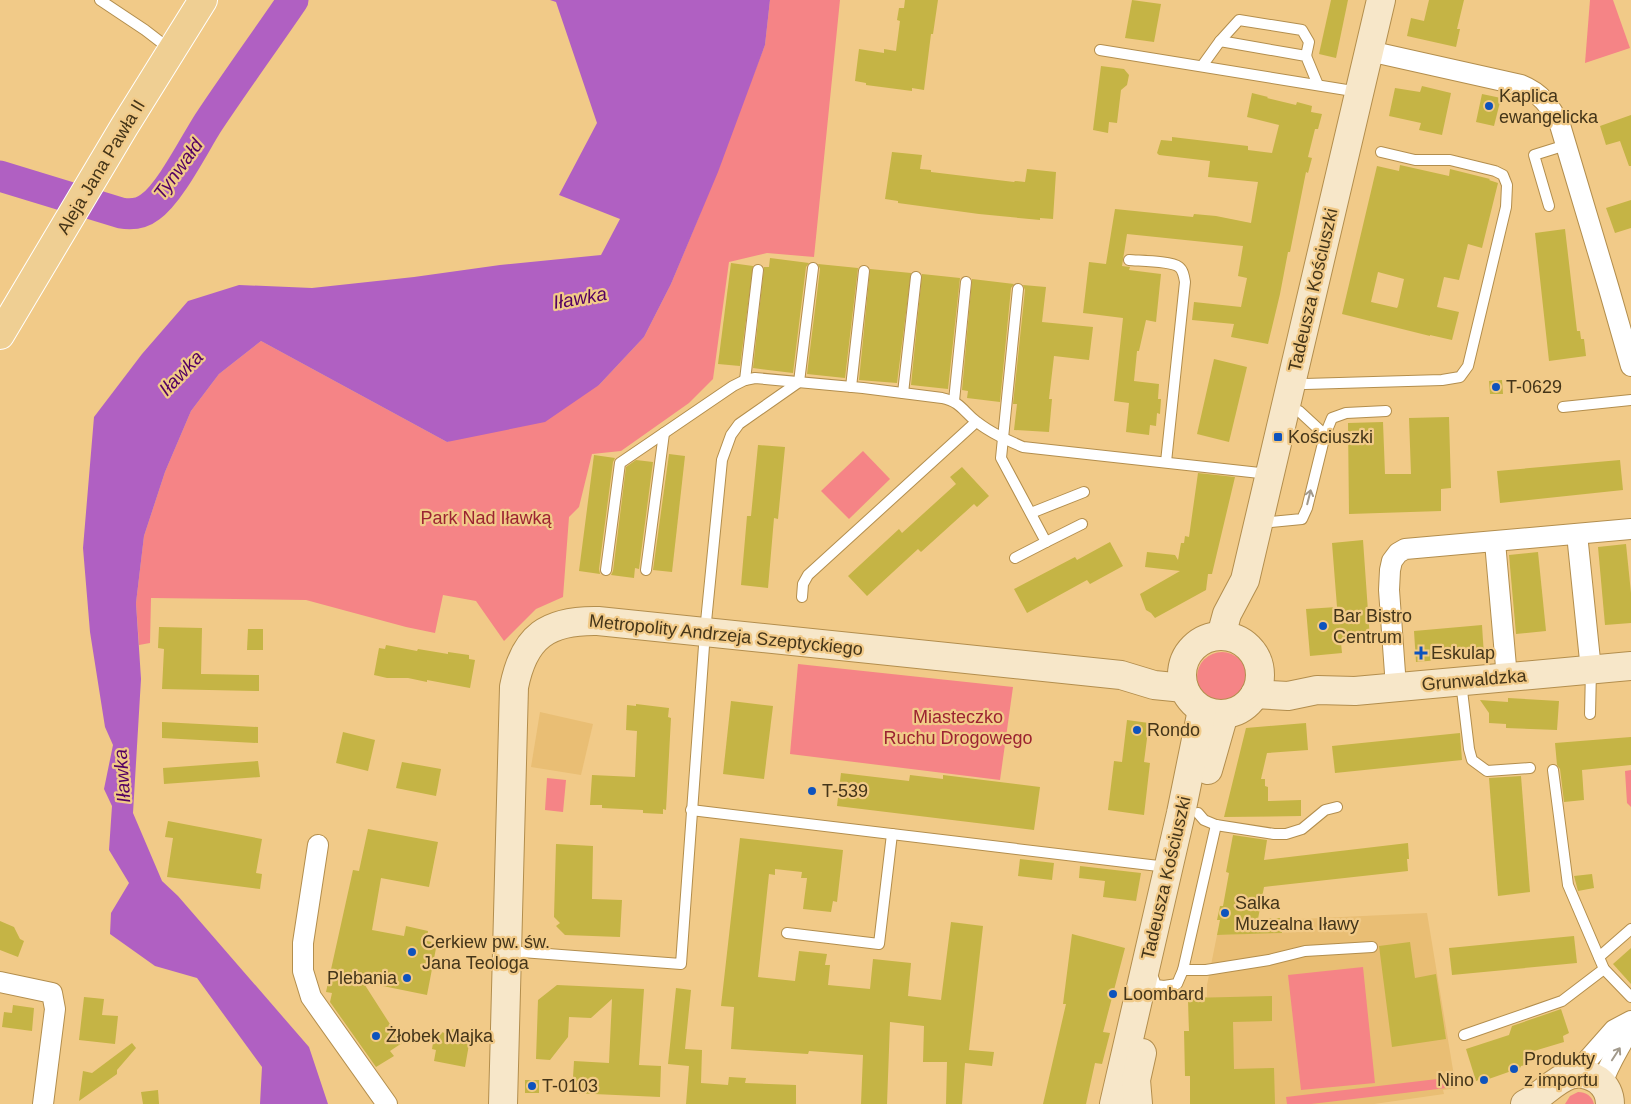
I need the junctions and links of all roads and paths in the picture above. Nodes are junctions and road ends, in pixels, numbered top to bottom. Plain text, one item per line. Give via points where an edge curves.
1 (100, 0) edge
2 (203, 0) edge
3 (1382, 0) edge
4 (1220, 41) junction
5 (1100, 50) dead end
6 (172, 51) junction
7 (1369, 51) junction
8 (1306, 56) junction
9 (1202, 66) junction
10 (1318, 86) junction
11 (1360, 92) junction
12 (1566, 145) junction
13 (1381, 152) dead end
14 (1549, 206) dead end
15 (1129, 260) dead end
16 (813, 268) dead end
17 (758, 270) dead end
18 (864, 271) dead end
19 (916, 277) dead end
20 (966, 282) dead end
21 (1018, 289) dead end
22 (0, 334) edge
23 (1631, 366) edge
24 (745, 380) junction
25 (1292, 381) junction
26 (799, 382) junction
27 (851, 387) junction
28 (903, 392) junction
29 (1631, 400) edge
30 (954, 401) junction
31 (1286, 407) junction
32 (1563, 407) dead end
33 (1386, 411) dead end
34 (976, 422) junction
35 (664, 433) junction
36 (1325, 435) junction
37 (1002, 438) junction
38 (1166, 462) junction
39 (1270, 474) junction
40 (1084, 492) dead end
41 (1031, 513) junction
42 (1259, 519) junction
43 (1082, 524) dead end
44 (1631, 529) edge
45 (1577, 534) junction
46 (1046, 542) junction
47 (1495, 542) junction
48 (1015, 558) dead end
49 (606, 570) dead end
50 (646, 570) dead end
51 (802, 597) dead end
52 (705, 632) junction
53 (1230, 639) junction
54 (1631, 666) edge
55 (1591, 670) junction
56 (1184, 677) junction
57 (1507, 678) junction
58 (1461, 681) junction
59 (1258, 683) junction
60 (1396, 688) junction
61 (1213, 712) junction
62 (1590, 714) dead end
63 (1530, 768) dead end
64 (1553, 770) dead end
65 (1337, 807) dead end
66 (691, 810) junction
67 (1207, 819) junction
68 (892, 834) junction
69 (318, 845) dead end
70 (1168, 867) junction
71 (1631, 929) edge
72 (787, 933) dead end
73 (1372, 947) dead end
74 (506, 951) junction
75 (1599, 957) junction
76 (1183, 970) junction
77 (1604, 970) junction
78 (1151, 973) junction
79 (0, 982) edge
80 (1631, 997) edge
81 (1631, 1021) edge
82 (1631, 1025) edge
83 (1464, 1035) dead end
84 (1576, 1073) junction
85 (1606, 1094) edge
86 (1548, 1095) edge
87 (43, 1104) edge
88 (387, 1104) edge
89 (503, 1104) edge
90 (1114, 1104) edge
91 (1138, 1104) edge
92 (1525, 1104) edge

1 - 6 lane
2 - 6 main road, Aleja Jana Pawła II
3 - 7 main road, Tadeusza Kościuszki
4 - 8 lane
4 - 8 lane via 1239,20 1302,30 1309,42
4 - 9 lane
5 - 9 lane
6 - 22 main road, Aleja Jana Pawła II
7 - 11 main road, Tadeusza Kościuszki
7 - 12 street via 1532,90 1552,110
8 - 10 lane
9 - 10 lane
10 - 11 lane
11 - 25 main road, Tadeusza Kościuszki
12 - 14 lane via 1534,155
12 - 23 street
13 - 25 lane via 1415,160 1450,160 1495,171 1503,176 1507,185 1506,207 1468,366 1460,377 1442,380 1305,384
15 - 38 lane via 1178,266 1185,282
16 - 26 lane
17 - 24 lane
18 - 27 lane
19 - 28 lane
20 - 30 lane
21 - 37 lane
24 - 26 lane
24 - 35 lane
25 - 31 main road, Tadeusza Kościuszki
26 - 27 lane
26 - 52 lane via 738,424 731,435 722,460
27 - 28 lane
28 - 30 lane
29 - 32 lane
30 - 34 lane
31 - 36 lane via 1299,411
31 - 39 main road, Tadeusza Kościuszki
33 - 36 lane via 1346,413 1332,418
34 - 37 lane
34 - 51 lane via 808,575
35 - 49 lane via 620,462
35 - 50 lane
42 -> 36 lane via 1271,522 1302,519
37 - 38 lane via 1029,448
37 - 41 lane via 1001,458
38 - 39 lane
39 - 42 main road, Tadeusza Kościuszki
40 - 41 lane
41 - 46 lane
42 - 53 main road, Tadeusza Kościuszki via 1245,580 1244,618
43 - 46 lane
44 - 45 street
45 - 47 street
45 - 55 street
46 - 48 lane
47 - 57 street
47 - 60 street via 1405,550 1392,561 1389,590
52 - 56 main road, Metropolity Andrzeja Szeptyckiego via 1121,675 1154,685
52 - 66 lane
52 - 74 main road, Metropolity Andrzeja Szeptyckiego via 580,620 548,630 526,652 514,687
53 - 56 main road via 1210,638 1201,642 1190,653
53 - 59 main road via 1250,649 1257,660
54 - 55 main road, Grunwaldzka
55 - 57 main road, Grunwaldzka
55 - 62 lane
56 - 61 main road via 1188,697
57 - 58 main road, Grunwaldzka
58 - 60 main road, Grunwaldzka
58 - 63 lane via 1472,760 1487,771
59 - 60 main road, Grunwaldzka via 1288,696 1317,690
59 - 61 main road via 1247,704 1236,711
61 - 67 main road, Tadeusza Kościuszki
61 - 70 main road, Tadeusza Kościuszki via 1183,804
64 - 75 lane via 1568,885
65 - 67 lane via 1325,810 1302,830 1286,834
66 - 68 lane
66 - 74 lane via 681,964
67 - 76 lane
67 - 78 main road, Tadeusza Kościuszki
68 - 70 lane
68 - 72 lane via 879,944
69 - 88 street via 303,943 303,971 311,997
70 - 78 main road, Tadeusza Kościuszki
71 - 75 lane
73 - 76 lane via 1305,951 1206,970
74 - 89 main road, Metropolity Andrzeja Szeptyckiego
75 - 77 lane
76 - 78 lane via 1177,984 1164,986
77 - 80 lane
77 - 83 lane via 1562,1001
78 - 90 main road, Tadeusza Kościuszki
78 - 91 main road, Tadeusza Kościuszki via 1136,1080
79 - 87 street via 52,992 55,1009
81 - 84 street via 1614,1030
85 -> 82 street via 1612,1060
84 - 85 main road via 1590,1075
84 - 86 main road via 1562,1077
86 - 92 main road via 1543,1094

